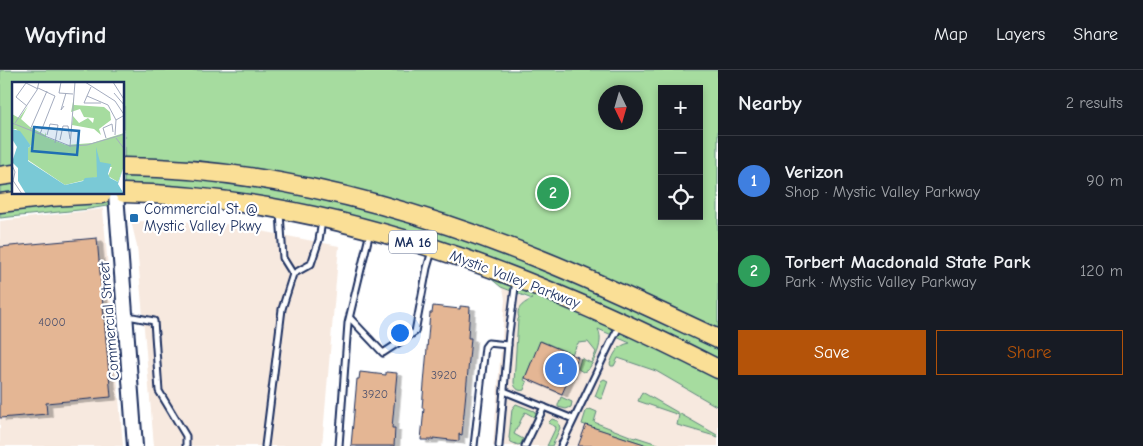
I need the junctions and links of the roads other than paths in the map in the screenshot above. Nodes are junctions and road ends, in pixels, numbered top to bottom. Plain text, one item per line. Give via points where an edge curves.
1 (125, 167) edge
2 (125, 193) edge
3 (85, 195) edge
4 (116, 195) edge
5 (0, 203) edge
6 (280, 208) junction
7 (323, 217) junction
8 (371, 229) junction
9 (433, 248) junction
10 (293, 274) junction
11 (516, 278) junction
12 (124, 316) junction
13 (350, 318) junction
14 (621, 323) junction
15 (718, 339) edge
16 (508, 344) junction
17 (686, 353) junction
18 (718, 369) edge
19 (718, 375) edge
20 (504, 391) junction
21 (544, 407) junction
22 (573, 419) junction
23 (136, 446) edge
24 (186, 446) edge
25 (265, 446) edge
26 (339, 446) edge
27 (474, 446) edge
28 (499, 446) edge
29 (525, 446) edge
30 (561, 446) edge

1 - 15 highway, Mystic Valley Parkway / MA 16 via 230,173 306,186 398,210 542,259
2 - 6 highway, Mystic Valley Parkway / MA 16 via 215,198
3 - 5 highway
4 - 12 street, Commercial Street
6 - 7 highway, Mystic Valley Parkway / MA 16
6 - 10 lane via 283,258
7 - 8 highway, Mystic Valley Parkway / MA 16
7 - 10 lane via 311,264
8 - 9 highway, Mystic Valley Parkway / MA 16
8 - 13 lane
9 - 11 highway, Mystic Valley Parkway / MA 16
9 - 13 lane via 415,332 383,353
10 - 25 lane via 282,309
11 - 14 highway, Mystic Valley Parkway / MA 16
11 - 16 lane
12 - 23 street, Commercial Street
12 - 24 lane via 154,321 159,391 186,436
13 - 26 lane
14 - 17 highway, Mystic Valley Parkway / MA 16
14 - 22 lane
16 - 20 lane
16 - 27 lane via 488,343 485,346
17 - 18 highway, Mystic Valley Parkway / MA 16
17 - 19 highway
20 - 21 lane
20 - 28 lane
21 - 22 lane
21 - 29 lane
22 - 30 lane

